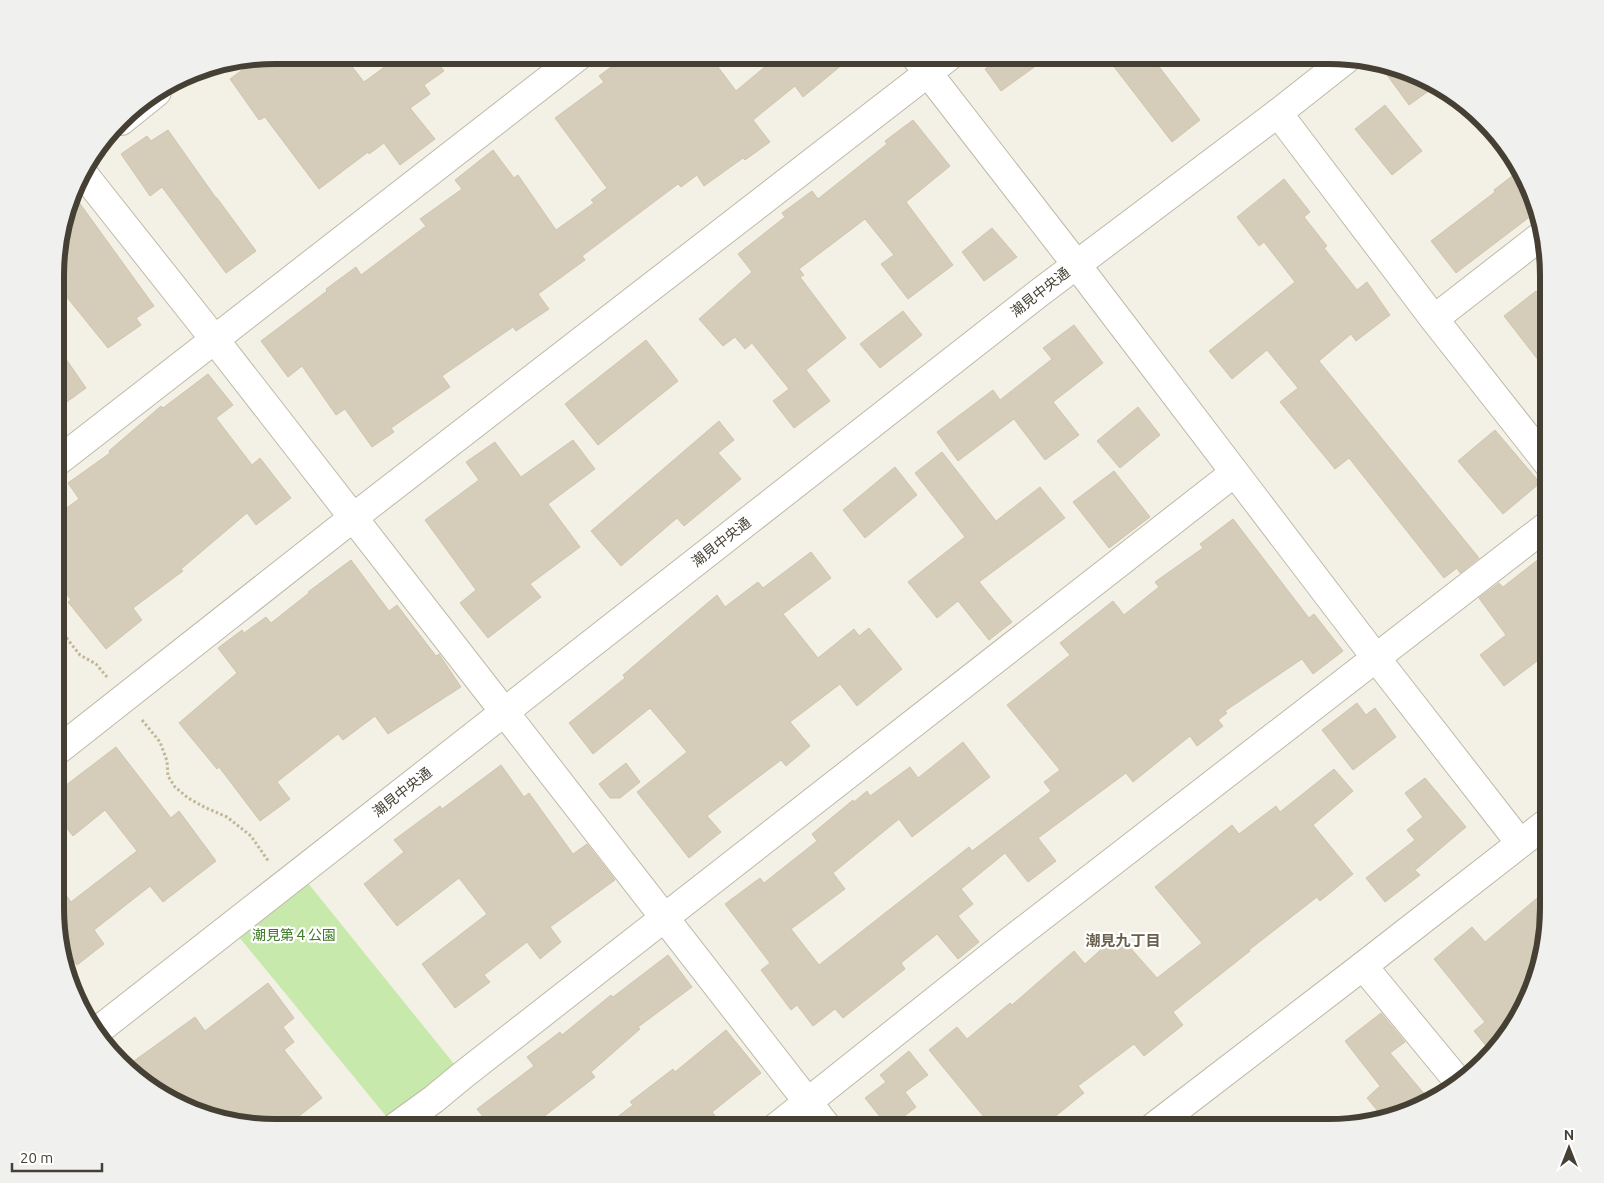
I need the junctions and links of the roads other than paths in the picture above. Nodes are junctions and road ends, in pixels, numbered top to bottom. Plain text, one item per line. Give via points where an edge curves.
1 (568, 64) edge
2 (921, 64) edge
3 (1340, 64) edge
4 (1278, 112) junction
5 (87, 179) edge
6 (1537, 239) edge
7 (1076, 264) junction
8 (1434, 319) junction
9 (215, 340) junction
10 (1540, 455) edge
11 (64, 457) edge
12 (1234, 473) junction
13 (354, 517) junction
14 (1540, 530) edge
15 (1376, 658) junction
16 (504, 711) junction
17 (64, 745) edge
18 (1540, 827) edge
19 (1520, 843) junction
20 (664, 918) junction
21 (1364, 966) junction
22 (101, 1028) edge
23 (1455, 1078) edge
24 (808, 1102) junction
25 (406, 1119) edge
26 (786, 1119) edge
27 (821, 1119) edge
28 (1164, 1119) edge

1 - 9 street
2 - 7 street
2 - 13 street
3 - 4 street, 潮見中央通
4 - 7 street, 潮見中央通
4 - 8 street
5 - 9 street
6 - 8 street
7 - 12 street
7 - 16 street, 潮見中央通
8 - 10 street
9 - 11 street
9 - 13 street
12 - 15 street
12 - 20 street
13 - 16 street
13 - 17 street
14 - 15 street
15 - 19 street
15 - 24 street
16 - 20 street
16 - 22 street, 潮見中央通
18 - 19 street
19 - 21 street
20 - 24 street
20 - 25 street
21 - 23 street
21 - 28 street
24 - 26 street
24 - 27 street

